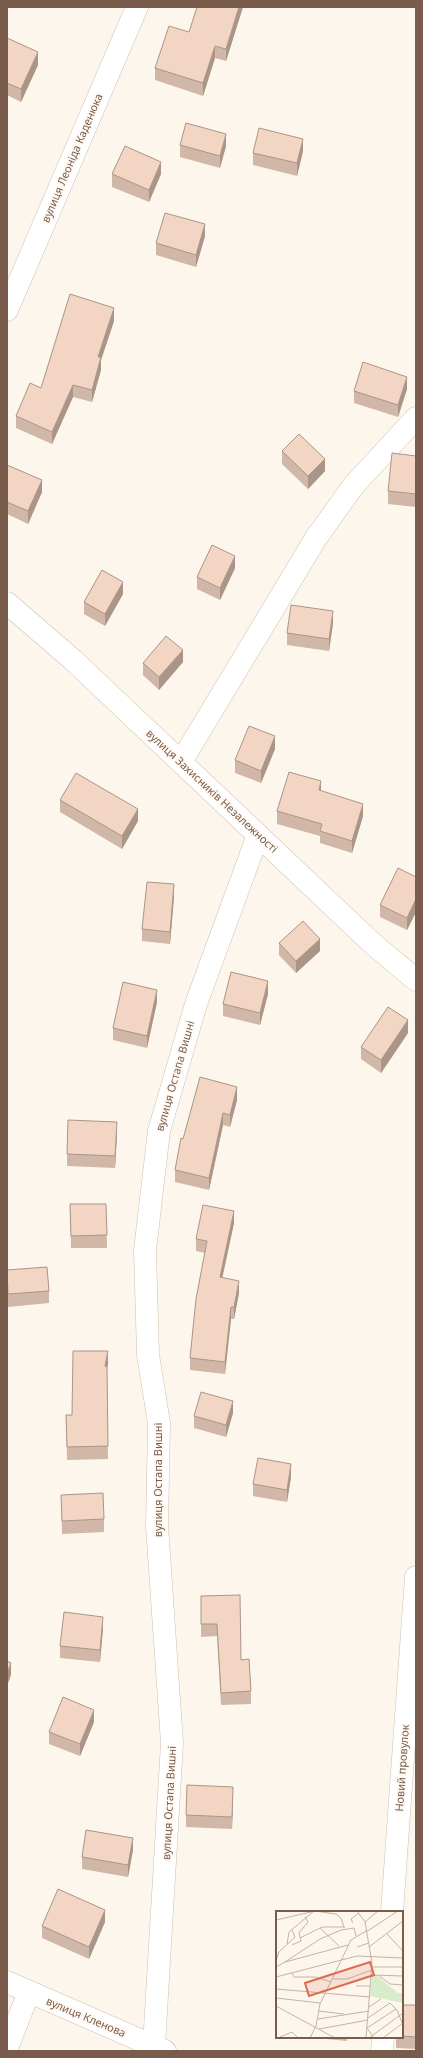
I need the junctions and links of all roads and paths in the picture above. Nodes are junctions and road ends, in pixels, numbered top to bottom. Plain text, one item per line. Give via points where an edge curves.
1 (137, 7) edge
2 (7, 310) edge
3 (416, 418) edge
4 (7, 603) edge
5 (181, 762) junction
6 (258, 835) junction
7 (416, 980) edge
8 (416, 1577) edge
9 (392, 1911) edge
10 (7, 1982) edge
11 (29, 1992) junction
12 (383, 2038) edge
13 (7, 2048) edge
14 (160, 2048) edge
15 (382, 2051) edge

1 - 2 street, вулиця Леоніда Каденюка
3 - 5 street via 354,485 316,538
4 - 5 street, вулиця Захисників Незалежності via 73,660
5 - 6 street, вулиця Захисників Незалежності
6 - 7 street, вулиця Захисників Незалежності via 372,943
6 - 14 street, вулиця Остапа Вишні via 196,1004 159,1131 145,1250 148,1355 159,1423 156,1526 172,1743
8 - 9 street, Новий провулок
10 - 11 street, вулиця Кленова
11 - 13 street
11 - 14 street, вулиця Кленова
12 - 15 street

